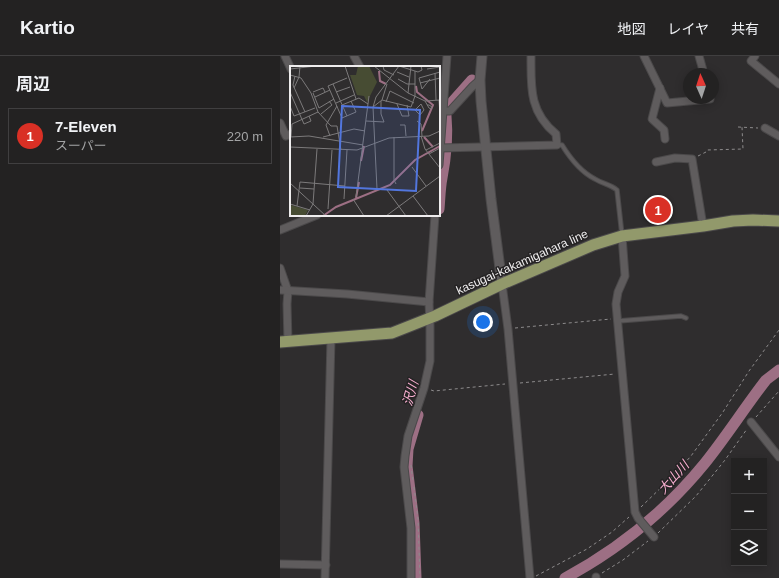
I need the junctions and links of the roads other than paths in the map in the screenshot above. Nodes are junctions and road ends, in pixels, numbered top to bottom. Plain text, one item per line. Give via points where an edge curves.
1 (285, 56) edge
2 (354, 56) edge
3 (447, 56) edge
4 (482, 56) edge
5 (531, 56) edge
6 (644, 56) edge
7 (699, 56) edge
8 (755, 56) edge
9 (359, 66) edge
10 (290, 67) edge
11 (702, 68) edge
12 (480, 80) junction
13 (779, 84) edge
14 (660, 88) junction
15 (683, 102) edge
16 (443, 111) junction
17 (280, 123) edge
18 (764, 128) road end
19 (290, 134) edge
20 (779, 136) edge
21 (665, 139) dead end
22 (557, 145) junction
23 (485, 147) junction
24 (440, 148) joint
25 (656, 162) dead end
26 (315, 216) edge
27 (435, 216) edge
28 (779, 221) edge
29 (703, 226) junction
30 (280, 230) edge
31 (622, 236) junction
32 (280, 268) edge
33 (502, 284) junction
34 (280, 290) edge
35 (288, 291) junction
36 (429, 302) junction
37 (432, 317) junction
38 (686, 318) dead end
39 (618, 319) junction
40 (331, 338) junction
41 (284, 342) edge
42 (751, 422) road end
43 (779, 457) edge
44 (654, 537) road end
45 (280, 564) edge
46 (326, 566) junction
47 (325, 578) edge
48 (411, 578) edge
49 (531, 578) edge

1 - 10 street
2 - 9 street
3 - 16 street
4 - 12 street
5 - 22 street via 532,96 538,113 556,134
6 - 14 street
7 - 11 street
8 - 13 street via 751,61
12 - 16 street via 450,111
12 - 23 street
14 - 15 street via 667,103
14 - 21 street via 652,119 664,130
16 - 24 street
17 - 19 street via 286,136
18 - 20 street
22 - 23 street
22 - 31 lane via 562,145 583,171 617,190
23 - 24 street
23 - 33 street
25 - 29 street via 675,158 692,159
26 - 30 street
27 - 36 street
28 - 29 main road, kasugai-kakamigahara line via 733,221
29 - 31 main road, kasugai-kakamigahara line
31 - 33 main road, kasugai-kakamigahara line via 593,245
31 - 39 street via 625,276 616,304
32 - 35 street
33 - 37 main road, kasugai-kakamigahara line
33 - 49 street
34 - 35 street
35 - 36 street
35 - 41 street
36 - 37 street
37 - 40 main road, kasugai-kakamigahara line via 392,333
37 - 48 street via 430,361 408,436 404,467 411,528
38 - 39 lane via 681,316
39 - 44 street via 637,515
40 - 41 main road, kasugai-kakamigahara line
40 - 46 street
42 - 43 street
45 - 46 street
46 - 47 street

